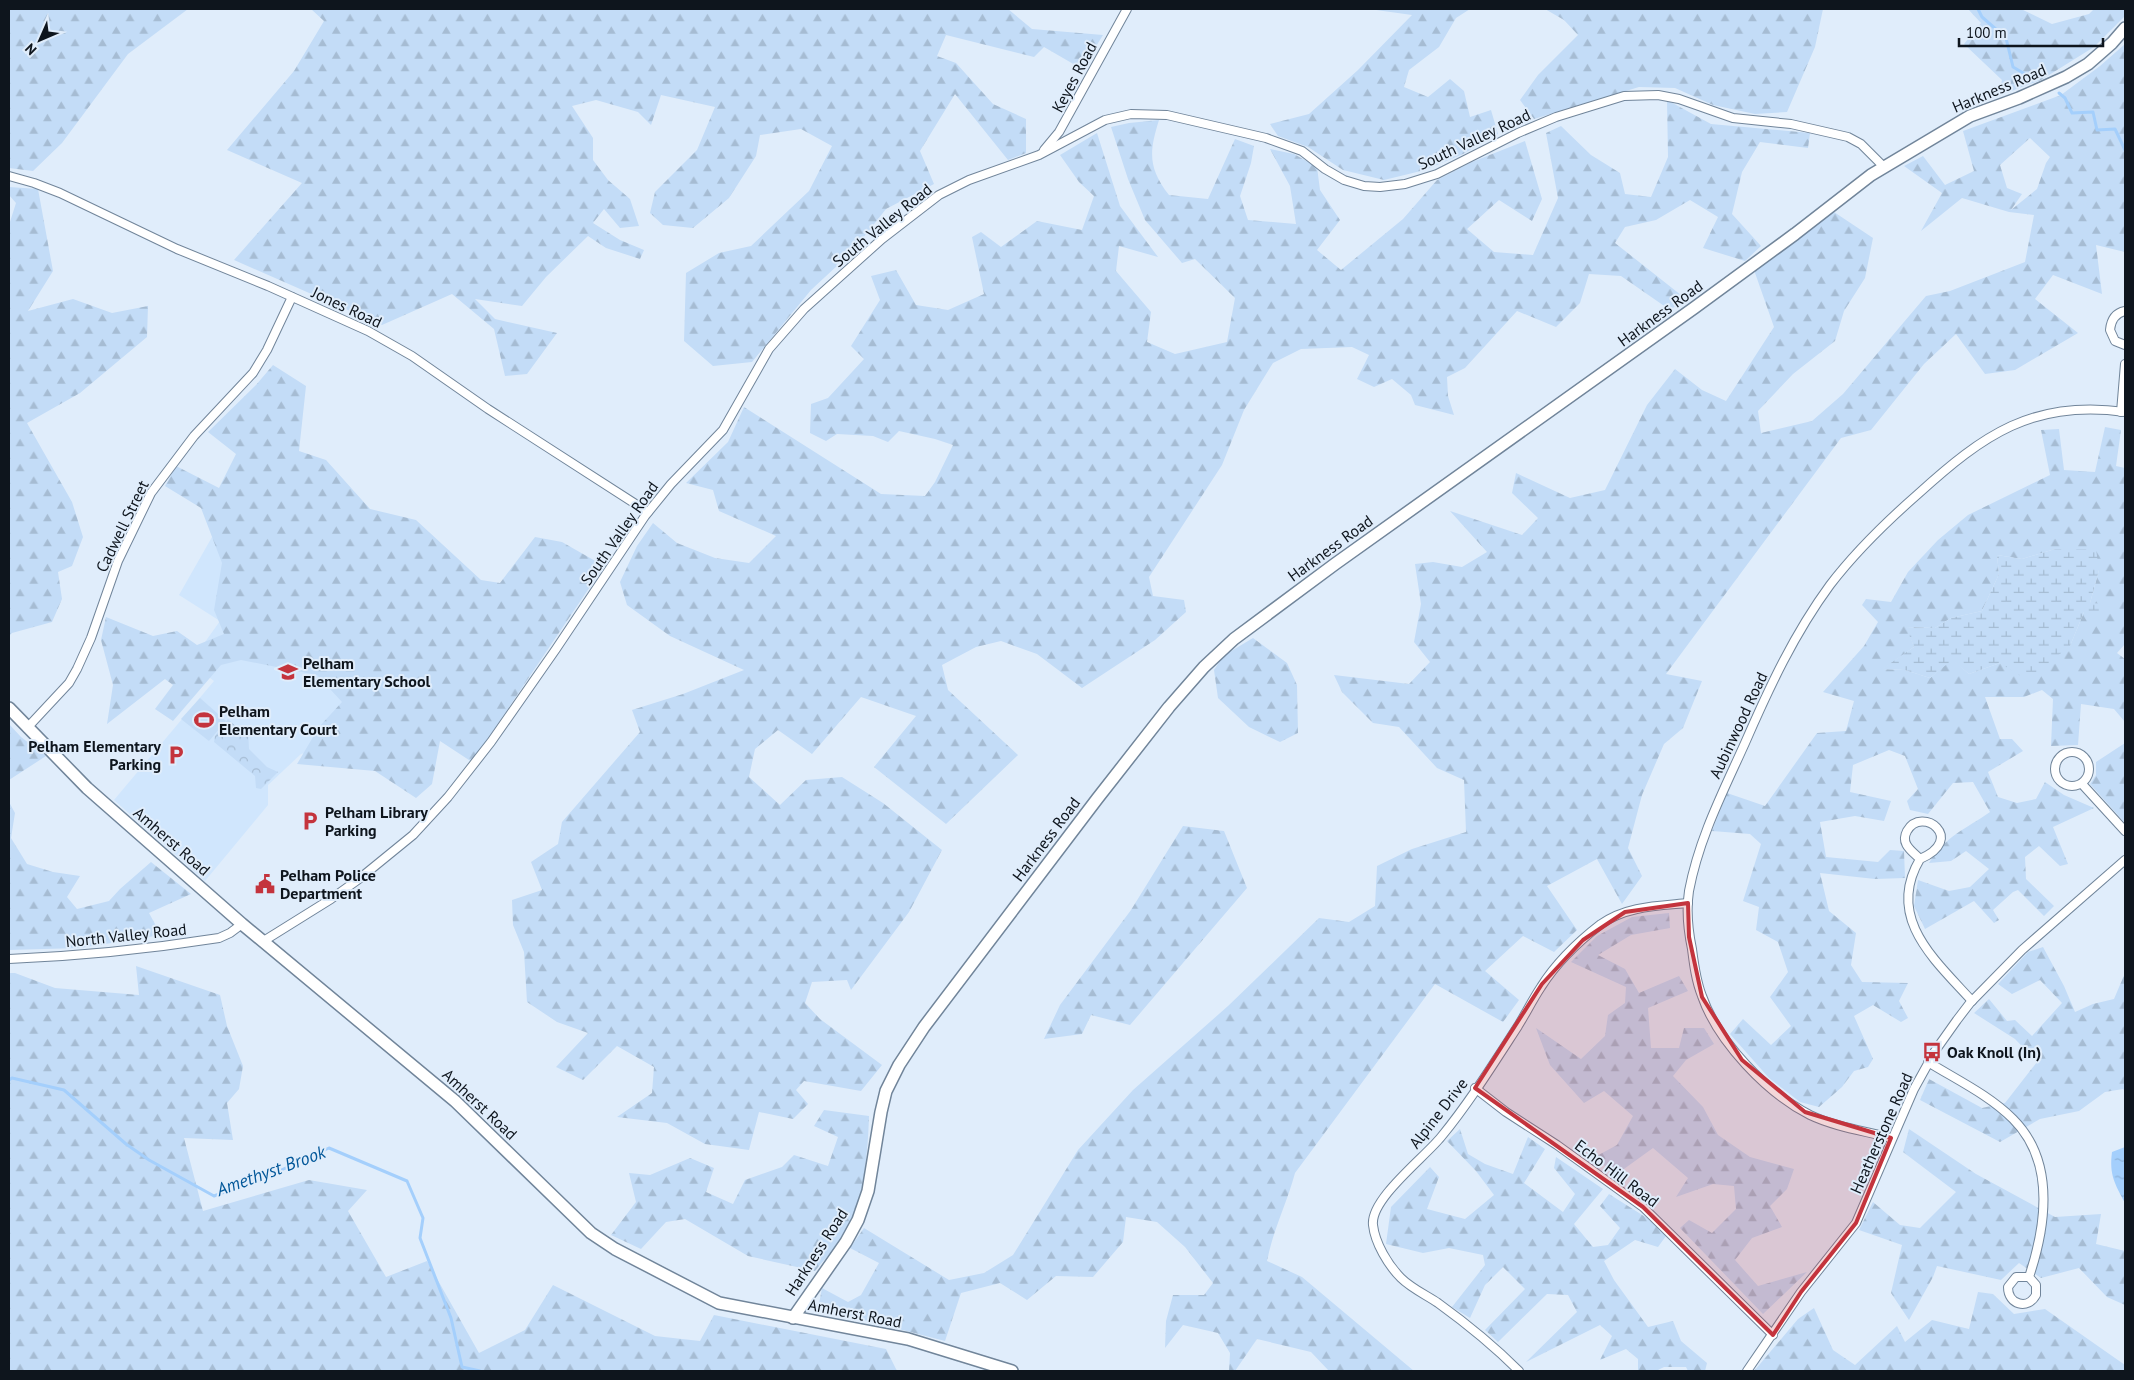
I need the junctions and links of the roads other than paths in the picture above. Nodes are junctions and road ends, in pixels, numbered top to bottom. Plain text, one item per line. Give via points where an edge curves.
1 (1127, 9) edge
2 (2125, 28) edge
3 (1039, 155) junction
4 (1884, 167) junction
5 (9, 176) edge
6 (292, 297) junction
7 (2125, 311) edge
8 (2125, 346) edge
9 (2125, 364) edge
10 (2123, 412) edge
11 (648, 512) junction
12 (9, 708) edge
13 (27, 728) junction
14 (2082, 784) junction
15 (2125, 831) edge
16 (1920, 859) junction
17 (2125, 860) edge
18 (1688, 903) junction
19 (242, 924) junction
20 (262, 942) junction
21 (9, 959) edge
22 (1972, 1000) junction
23 (1928, 1062) junction
24 (1475, 1088) junction
25 (1892, 1138) junction
26 (2029, 1277) dead end
27 (793, 1318) junction
28 (1773, 1335) junction
29 (1012, 1371) edge
30 (1519, 1371) edge
31 (1747, 1371) edge

1 - 3 street, Keyes Road via 1059,132
2 - 4 main road, Harkness Road via 2088,64 2066,77 1970,116
3 - 4 street, South Valley Road via 1105,120 1131,114 1158,114 1279,142 1302,151 1344,180 1364,186 1389,187 1437,174 1545,120 1609,100 1650,94 1672,97 1733,118 1791,124 1848,137 1861,144
3 - 11 street, South Valley Road via 969,180 939,195 882,239 819,295 773,345 718,436
4 - 27 main road, Harkness Road via 1612,367 1256,621 1201,670 1097,799 899,1065 883,1101 862,1211 846,1242
5 - 6 street, Jones Road via 54,190 177,249
6 - 11 street, Jones Road via 357,325 401,349
6 - 13 street, Cadwell Street via 253,373 198,432 151,493 118,561 77,670
7 - 8 street via 2113,318 2110,330 2115,341
9 - 10 street
10 - 18 street, Aubinwood Road via 2093,408 2063,410 2032,418 1997,433 1944,469 1858,551 1818,601 1776,674 1708,823
11 - 20 street, South Valley Road via 491,742 432,816 402,845 353,883
12 - 13 main road, Amherst Road
13 - 19 main road, Amherst Road via 87,788
14 - 14 street via 2071,787 2060,782 2054,771 2061,756 2077,752 2086,759 2090,769
14 - 15 street
16 - 16 street via 1905,844 1904,838 1919,821 1926,822 1941,836 1940,846
16 - 22 street via 1908,892 1914,928 1928,952
17 - 22 street, Heatherstone Road via 2022,950
18 - 24 street, Alpine Drive via 1631,910 1591,932 1542,984 1515,1031
18 - 25 street, Aubinwood Road via 1690,937 1702,997 1717,1026 1742,1060 1785,1100 1813,1117
19 - 20 main road, Amherst Road
19 - 21 street, North Valley Road via 219,938 146,949
20 - 27 main road, Amherst Road via 455,1101 591,1233 615,1249 719,1302
22 - 23 street, Heatherstone Road
23 - 25 street, Heatherstone Road
23 - 26 street via 1987,1098 2013,1119 2035,1152 2042,1177 2044,1223
24 - 28 street, Echo Hill Road via 1643,1207
24 - 30 street, Alpine Drive via 1440,1138 1384,1197 1374,1217 1373,1227 1402,1279 1474,1331
25 - 28 street, Heatherstone Road via 1856,1223 1801,1292
27 - 29 main road, Amherst Road via 908,1339
28 - 31 street, Heatherstone Road

